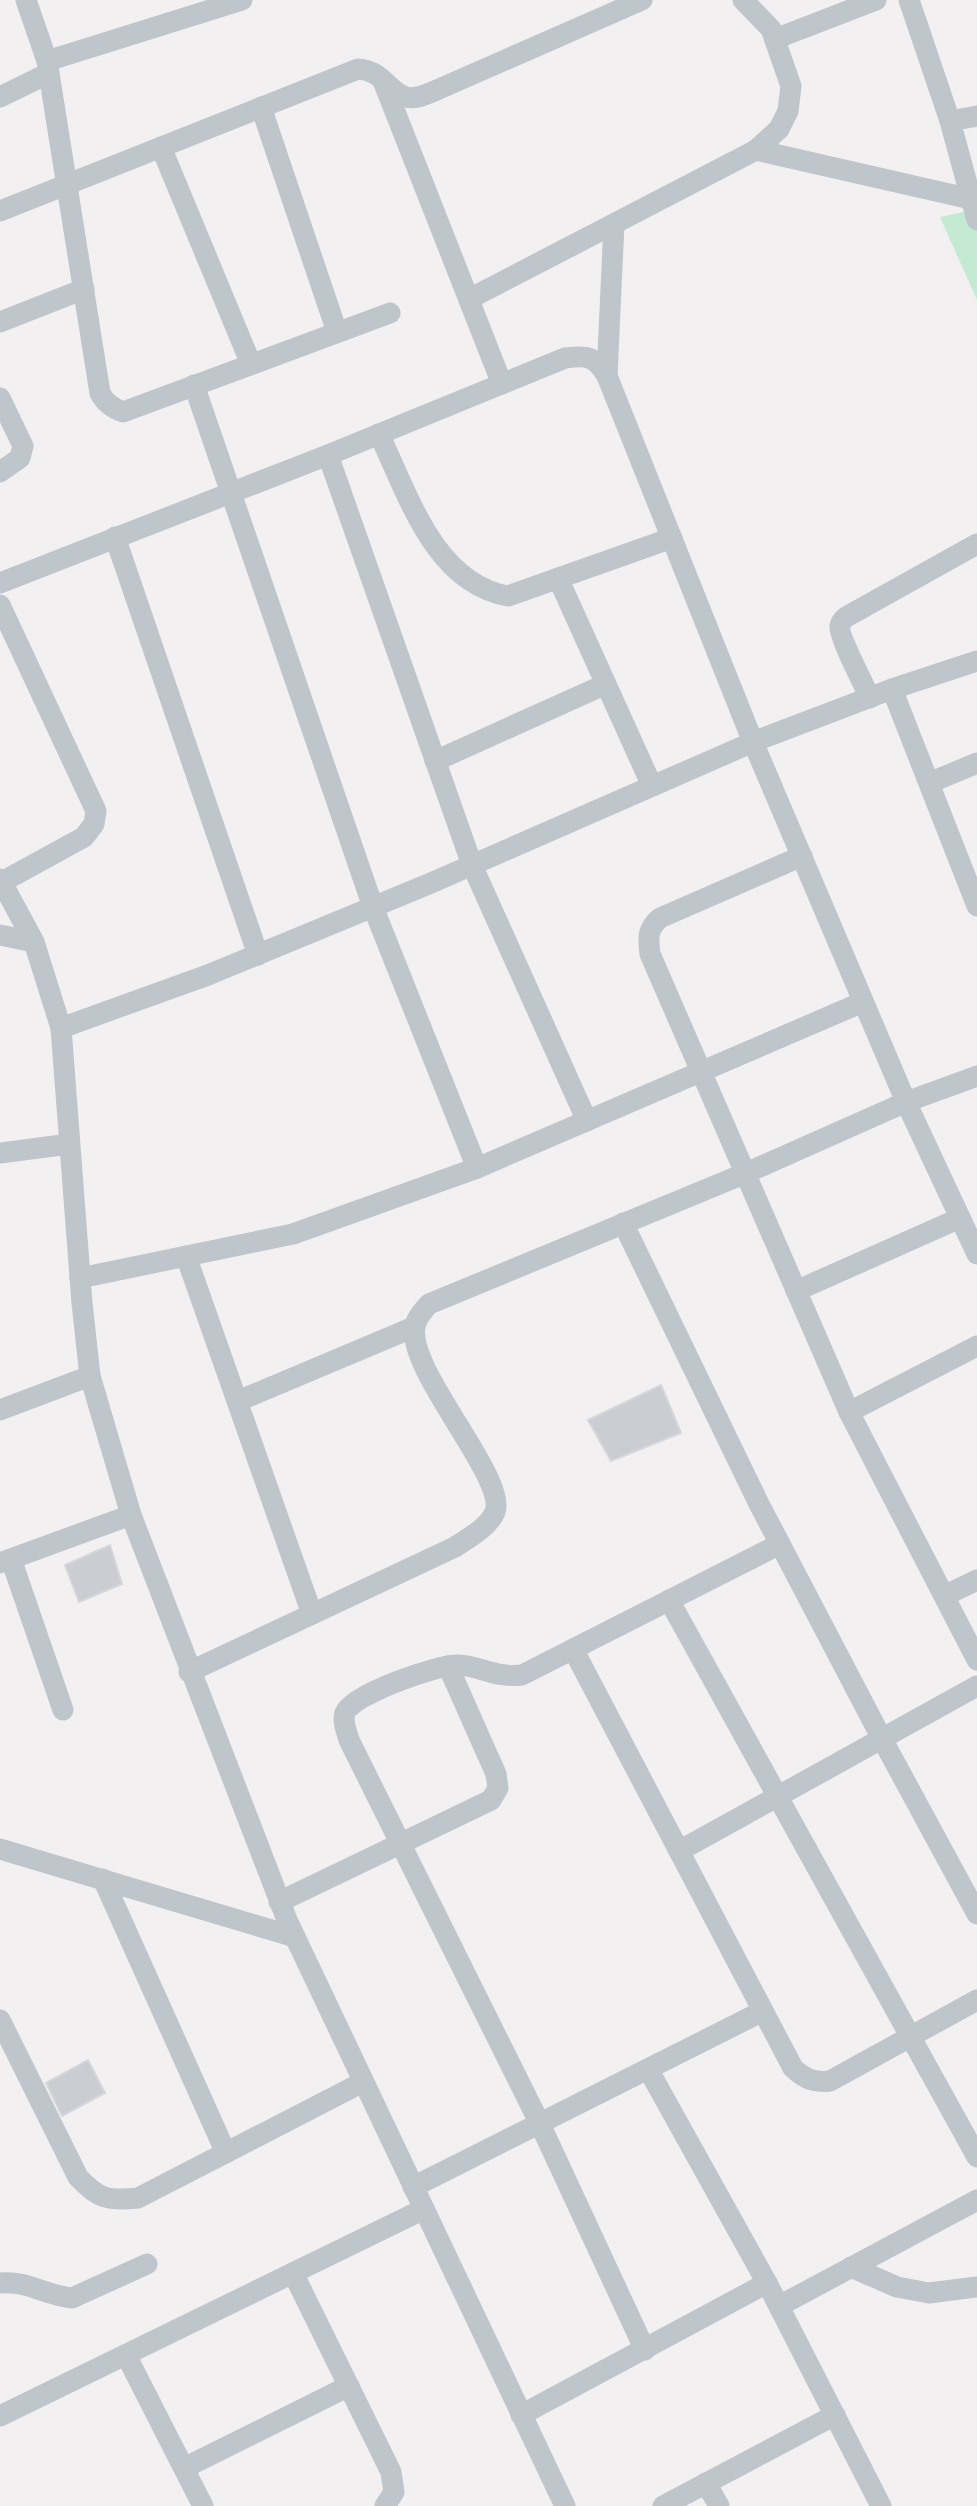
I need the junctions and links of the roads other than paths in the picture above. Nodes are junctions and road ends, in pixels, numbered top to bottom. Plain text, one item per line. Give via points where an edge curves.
1 (26, 0) edge
2 (242, 0) edge
3 (642, 0) edge
4 (743, 0) edge
5 (876, 0) edge
6 (909, 0) edge
7 (775, 39) junction
8 (48, 67) junction
9 (382, 79) junction
10 (0, 97) edge
11 (261, 107) junction
12 (977, 116) edge
13 (950, 121) junction
14 (161, 147) junction
15 (756, 150) junction
16 (65, 185) junction
17 (974, 210) edge
18 (0, 211) edge
19 (614, 224) junction
20 (85, 289) junction
21 (468, 299) junction
22 (390, 313) dead end
23 (0, 322) edge
24 (337, 332) junction
25 (251, 365) junction
26 (607, 376) junction
27 (502, 384) junction
28 (194, 386) junction
29 (0, 398) edge
30 (379, 434) junction
31 (328, 455) junction
32 (0, 472) edge
33 (230, 495) junction
34 (115, 537) junction
35 (672, 538) junction
36 (977, 544) edge
37 (558, 578) junction
38 (0, 583) edge
39 (0, 605) edge
40 (977, 661) edge
41 (606, 684) junction
42 (892, 689) junction
43 (870, 698) junction
44 (753, 742) junction
45 (435, 761) junction
46 (977, 762) edge
47 (929, 783) junction
48 (652, 786) junction
49 (802, 856) junction
50 (472, 865) junction
51 (1, 880) edge
52 (975, 894) edge
53 (373, 906) junction
54 (0, 935) edge
55 (34, 942) junction
56 (258, 955) junction
57 (863, 1002) junction
58 (61, 1028) junction
59 (699, 1072) junction
60 (977, 1076) edge
61 (906, 1102) junction
62 (587, 1121) junction
63 (69, 1144) junction
64 (0, 1153) edge
65 (477, 1168) junction
66 (746, 1173) junction
67 (960, 1219) junction
68 (623, 1223) junction
69 (977, 1254) edge
70 (186, 1256) junction
71 (80, 1278) junction
72 (796, 1291) junction
73 (414, 1327) junction
74 (977, 1346) edge
75 (90, 1376) junction
76 (237, 1401) junction
77 (0, 1410) edge
78 (849, 1412) junction
79 (131, 1515) junction
80 (780, 1544) junction
81 (5, 1561) edge
82 (977, 1580) edge
83 (944, 1596) junction
84 (669, 1600) junction
85 (312, 1614) junction
86 (573, 1649) junction
87 (977, 1660) edge
88 (448, 1666) junction
89 (189, 1672) junction
90 (977, 1686) edge
91 (63, 1710) dead end
92 (881, 1737) junction
93 (778, 1795) junction
94 (399, 1843) junction
95 (0, 1849) edge
96 (679, 1851) junction
97 (103, 1879) junction
98 (279, 1902) junction
99 (977, 1914) edge
100 (295, 1937) junction
101 (977, 2000) edge
102 (763, 2011) junction
103 (0, 2020) edge
104 (910, 2036) junction
105 (648, 2069) junction
106 (363, 2082) junction
107 (540, 2123) junction
108 (226, 2153) junction
109 (977, 2157) edge
110 (413, 2187) junction
111 (977, 2200) edge
112 (424, 2209) junction
113 (147, 2264) dead end
114 (851, 2267) junction
115 (293, 2273) junction
116 (0, 2283) edge
117 (767, 2283) junction
118 (977, 2287) edge
119 (779, 2306) junction
120 (645, 2350) junction
121 (126, 2355) junction
122 (349, 2386) junction
123 (521, 2415) junction
124 (835, 2415) junction
125 (0, 2416) edge
126 (184, 2468) junction
127 (706, 2483) junction
128 (203, 2506) edge
129 (385, 2506) edge
130 (565, 2506) edge
131 (663, 2506) edge
132 (719, 2506) edge
133 (881, 2506) edge

1 - 8 street
2 - 8 street
3 - 9 street via 426,94 405,97
4 - 7 street
5 - 7 street
6 - 13 street
7 - 15 street via 791,86 788,111 779,129
8 - 10 street
8 - 16 street
9 - 11 street via 374,71 358,69
9 - 21 street
11 - 14 street
11 - 24 street
12 - 13 street
13 - 17 street
14 - 16 street
14 - 25 street
15 - 17 street
15 - 19 street
16 - 18 street
16 - 20 street
19 - 21 street
19 - 26 street
20 - 23 street
20 - 28 street via 103,401 123,412
21 - 27 street
22 - 24 street
24 - 25 street
25 - 28 street
26 - 27 street via 599,363 583,355
26 - 35 street
27 - 30 street
28 - 33 street
29 - 32 street via 23,446 20,458
30 - 31 street
30 - 37 street via 428,535 455,570 491,593 508,596
31 - 33 street
31 - 45 street
33 - 34 street
33 - 53 street
34 - 38 street
34 - 56 street
35 - 37 street
35 - 44 street
36 - 43 street via 841,623 844,641
37 - 41 street
39 - 51 street via 96,811 94,824 84,837
40 - 42 street
41 - 45 street
41 - 48 street
42 - 43 street
42 - 47 street
43 - 44 street
44 - 48 street
44 - 49 street
45 - 50 street
46 - 47 street
47 - 52 street
48 - 50 street
49 - 57 street
49 - 59 street via 652,925 650,954
50 - 53 street
50 - 62 street
51 - 55 street
53 - 56 street
53 - 65 street
54 - 55 street
55 - 58 street
56 - 58 street
57 - 59 street
57 - 61 street
58 - 63 street
59 - 62 street
59 - 66 street
60 - 61 street
61 - 66 street
61 - 67 street
62 - 65 street
63 - 64 street
63 - 71 street
65 - 70 street via 293,1234
66 - 68 street
66 - 72 street
67 - 69 street
67 - 72 street
68 - 73 street via 429,1304
68 - 80 street
70 - 71 street
70 - 76 street
71 - 75 street
72 - 78 street
73 - 76 street
73 - 85 street via 423,1363 496,1496 495,1511 483,1528 455,1547
74 - 78 street
75 - 77 street
75 - 79 street
76 - 85 street
78 - 83 street
79 - 81 street
79 - 89 street
80 - 84 street
80 - 92 street
81 - 91 street
82 - 83 street
83 - 87 street
84 - 86 street
84 - 93 street
85 - 89 street
86 - 88 street via 522,1675
86 - 96 street
88 - 94 street via 498,1788 491,1800
88 - 94 street via 359,1698 345,1713 349,1740
89 - 98 street
90 - 92 street
92 - 93 street
92 - 99 street
93 - 96 street
93 - 104 street
94 - 98 street
94 - 107 street
95 - 97 street
96 - 102 street
97 - 100 street
97 - 108 street
98 - 100 street
100 - 106 street
101 - 104 street
102 - 104 street via 793,2068 817,2082 830,2081
102 - 105 street
103 - 108 street via 78,2176 92,2192 113,2200 138,2198
104 - 109 street
105 - 107 street
105 - 117 street
106 - 108 street
106 - 110 street
107 - 110 street
107 - 120 street
110 - 112 street
111 - 114 street
112 - 115 street
112 - 123 street
113 - 116 street via 72,2298 25,2284
114 - 118 street via 897,2287 929,2293
114 - 119 street
115 - 121 street
115 - 122 street
117 - 119 street
117 - 120 street
119 - 124 street
120 - 123 street
121 - 125 street
121 - 126 street
122 - 126 street
122 - 129 street via 391,2473 394,2492
123 - 130 street
124 - 127 street
124 - 133 street
126 - 128 street
127 - 131 street
127 - 132 street

